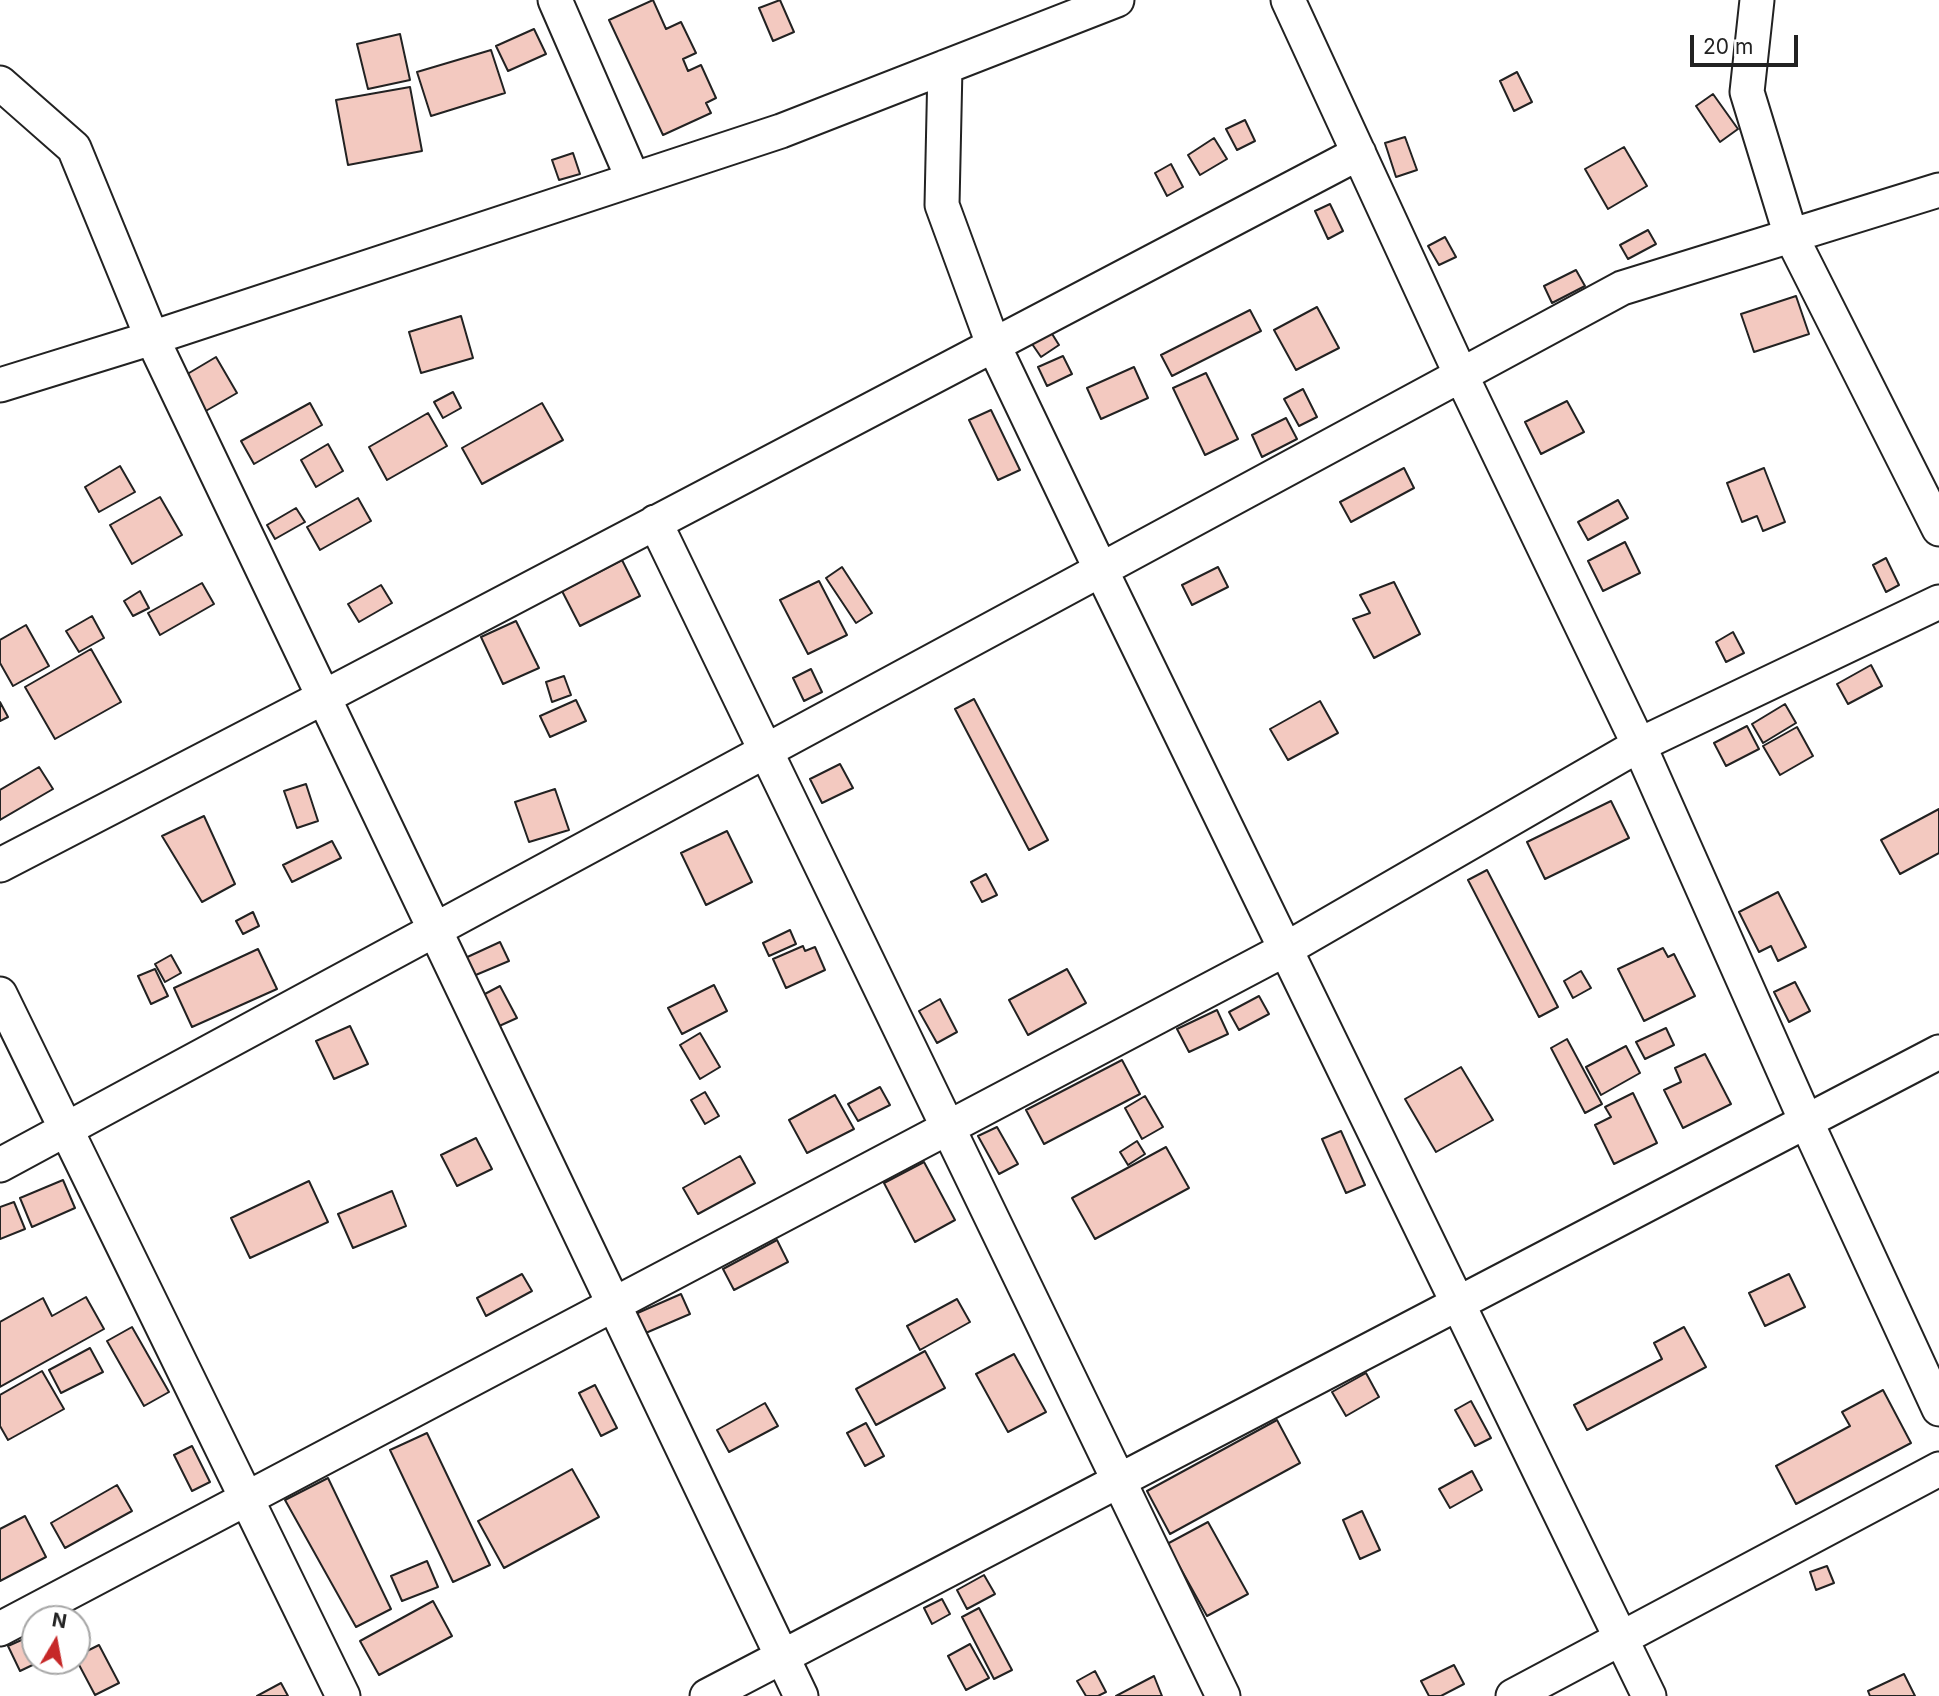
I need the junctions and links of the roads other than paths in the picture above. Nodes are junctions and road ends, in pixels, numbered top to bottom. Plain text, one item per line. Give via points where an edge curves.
1 (555, 0) edge
2 (1116, 0) edge
3 (1288, 0) edge
4 (1757, 0) edge
5 (945, 67) junction
6 (0, 83) edge
7 (1359, 153) junction
8 (633, 179) junction
9 (1939, 190) edge
10 (1791, 236) junction
11 (152, 338) junction
12 (993, 344) junction
13 (1461, 375) junction
14 (0, 384) edge
15 (654, 522) junction
16 (1939, 529) edge
17 (1101, 570) junction
18 (1939, 602) edge
19 (324, 697) junction
20 (1640, 745) junction
21 (765, 752) junction
22 (0, 865) edge
23 (434, 930) junction
24 (1286, 949) junction
25 (0, 994) edge
26 (1939, 1052) edge
27 (1806, 1121) junction
28 (948, 1128) junction
29 (66, 1130) junction
30 (0, 1165) edge
31 (1459, 1303) junction
32 (614, 1304) junction
33 (1939, 1409) edge
34 (1939, 1469) edge
35 (1118, 1481) junction
36 (246, 1499) junction
37 (0, 1629) edge
38 (1621, 1638) junction
39 (782, 1657) junction
40 (343, 1696) edge
41 (707, 1696) edge
42 (801, 1696) edge
43 (1223, 1696) edge
44 (1513, 1696) edge
45 (1649, 1696) edge

1 - 8 street
2 - 5 street
3 - 7 street
4 - 10 street via 1747,92
5 - 8 street via 781,131
5 - 12 street via 942,205
6 - 11 street via 74,148
7 - 12 street
7 - 13 street
8 - 11 street
9 - 10 street
10 - 13 street via 1622,288
10 - 16 street
11 - 14 street
11 - 19 street
12 - 15 street
12 - 17 street
13 - 17 street
13 - 20 street
15 - 19 street
15 - 21 street
17 - 21 street
17 - 24 street
18 - 20 street
19 - 22 street
19 - 23 street
20 - 24 street
20 - 27 street
21 - 23 street
21 - 28 street
23 - 29 street
23 - 32 street
24 - 28 street
24 - 31 street
25 - 29 street
26 - 27 street
27 - 31 street
27 - 33 street
28 - 32 street
28 - 35 street
29 - 30 street
29 - 36 street
31 - 35 street
31 - 38 street
32 - 36 street
32 - 39 street
34 - 38 street
35 - 39 street
35 - 43 street
36 - 37 street
36 - 40 street
38 - 44 street
38 - 45 street
39 - 41 street
39 - 42 street

